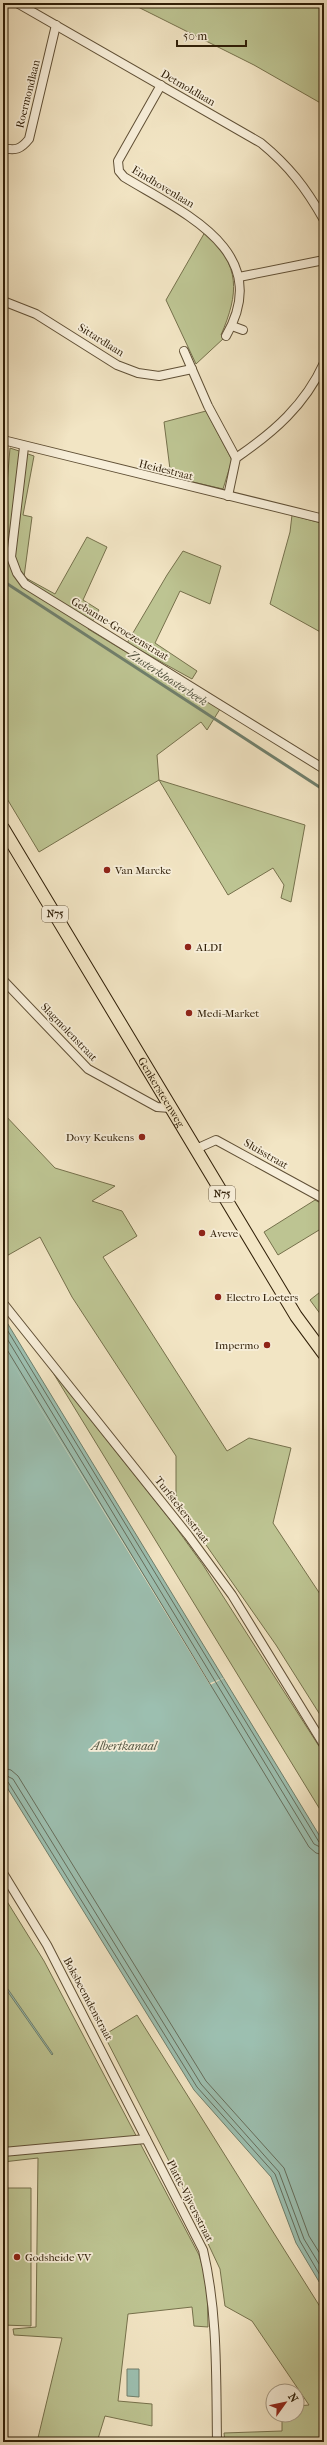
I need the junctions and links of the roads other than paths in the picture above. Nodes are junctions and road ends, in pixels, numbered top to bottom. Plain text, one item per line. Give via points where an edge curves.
1 (17, 3) edge
2 (56, 25) junction
3 (161, 85) junction
4 (3, 148) edge
5 (324, 220) edge
6 (324, 260) edge
7 (239, 277) junction
8 (3, 301) edge
9 (232, 326) junction
10 (243, 330) dead end
11 (226, 336) dead end
12 (184, 351) dead end
13 (324, 363) edge
14 (192, 369) junction
15 (3, 440) edge
16 (24, 447) junction
17 (236, 458) junction
18 (228, 496) junction
19 (324, 519) edge
20 (324, 768) edge
21 (3, 828) edge
22 (3, 980) edge
23 (170, 1108) junction
24 (196, 1149) junction
25 (324, 1199) edge
26 (3, 1304) edge
27 (324, 1354) edge
28 (324, 1745) edge
29 (3, 1873) edge
30 (146, 2139) junction
31 (3, 2152) edge
32 (217, 2442) edge

1 - 2 street, Detmoldlaan
2 - 3 street, Detmoldlaan
2 - 4 street, Roermondlaan via 29,139 23,147 13,151
3 - 5 street, Detmoldlaan via 260,143 285,163 309,193
3 - 7 street, Eindhovenlaan via 118,161 119,171 124,178 206,227 228,252
6 - 7 street
7 - 9 street, Eindhovenlaan via 237,311
8 - 14 street, Sittardlaan via 36,314 117,365 138,373 159,376
9 - 10 street
9 - 11 street, Eindhovenlaan
12 - 14 street
13 - 17 street via 306,396 285,420
14 - 17 street via 208,406
15 - 16 street, Heidestraat
16 - 18 street, Heidestraat
16 - 20 street, Gebanne-Groezenstraat via 11,557 17,573 25,584
17 - 18 street
18 - 19 street, Heidestraat
21 - 23 main road, Genkersteenweg / N75
22 - 23 street, Slagmolenstraat via 88,1069 157,1107
23 - 24 main road, Genkersteenweg / N75
24 - 25 street, Sluisstraat via 216,1140
24 - 27 main road, Genkersteenweg / N75 via 296,1316
26 - 28 street, Turfstekersstraat via 188,1535 232,1595
29 - 30 street, Boksbeemdenstraat via 47,1946
30 - 31 street
30 - 32 street, Platte-Vijversstraat via 203,2250 211,2285 215,2326

